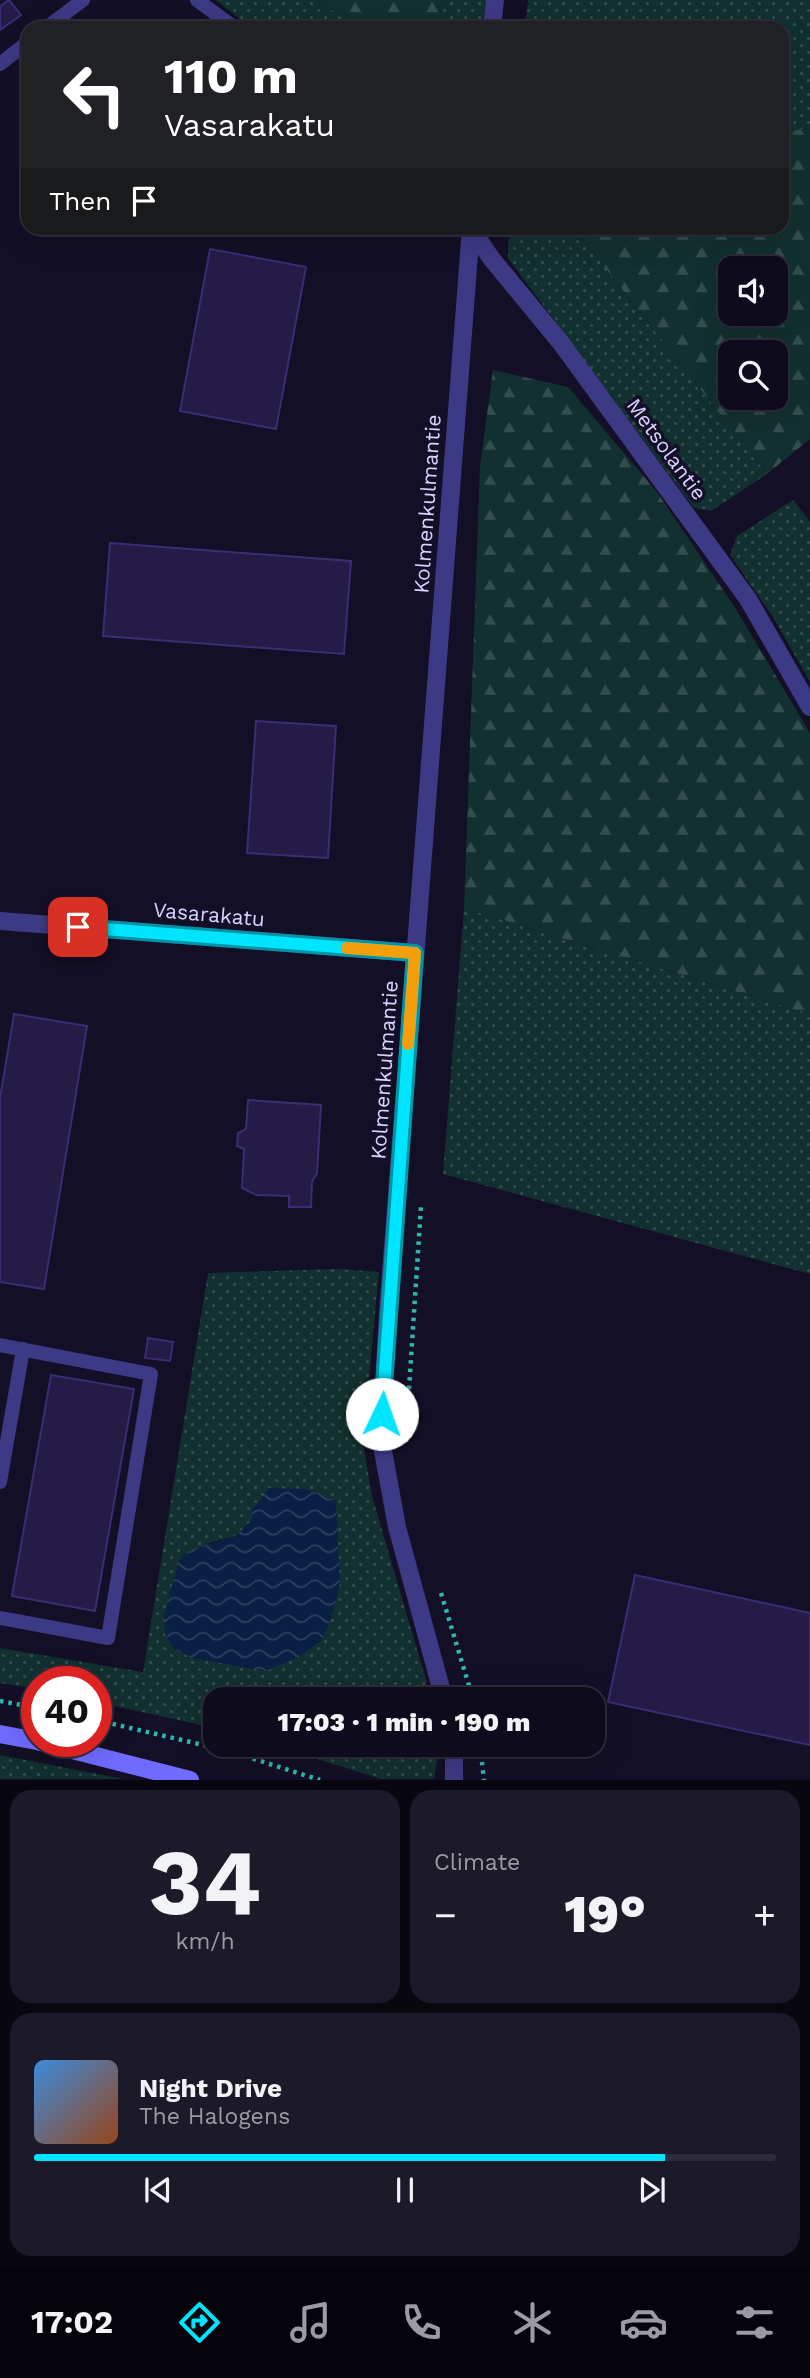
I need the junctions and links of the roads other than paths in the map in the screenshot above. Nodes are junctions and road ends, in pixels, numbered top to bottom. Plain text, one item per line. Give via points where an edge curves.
1 (83, 0) edge
2 (197, 0) edge
3 (495, 0) edge
4 (55, 21) edge
5 (226, 21) edge
6 (493, 21) edge
7 (21, 48) edge
8 (0, 64) edge
9 (470, 235) edge
10 (476, 235) edge
11 (810, 707) edge
12 (0, 920) edge
13 (415, 953) junction
14 (0, 1345) edge
15 (23, 1349) junction
16 (0, 1482) edge
17 (0, 1618) edge
18 (441, 1687) edge
19 (0, 1734) edge
20 (21, 1738) edge
21 (100, 1757) edge
22 (454, 1757) edge
23 (190, 1780) edge
24 (454, 1780) edge

1 - 4 lane
2 - 5 lane
3 - 6 street
7 - 8 lane
9 - 13 street, Kolmenkulmantie
10 - 11 street, Metsolantie via 561,343 748,599
12 - 13 street, Vasarakatu
13 - 18 street, Kolmenkulmantie via 381,1440 397,1527
14 - 15 lane
15 - 16 lane
15 - 17 lane via 151,1374 108,1638
19 - 20 main road
21 - 23 main road
22 - 24 street

